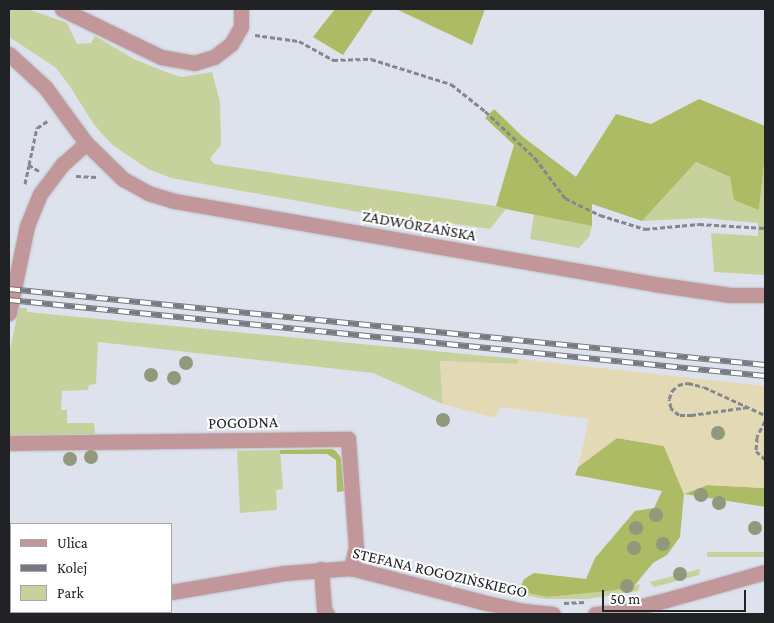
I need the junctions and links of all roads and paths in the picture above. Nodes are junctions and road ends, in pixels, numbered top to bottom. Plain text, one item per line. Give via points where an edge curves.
1 (62, 9) edge
2 (241, 9) edge
3 (237, 33) junction
4 (9, 54) edge
5 (63, 112) junction
6 (86, 144) junction
7 (51, 180) junction
8 (765, 228) edge
9 (765, 296) edge
10 (9, 313) edge
11 (748, 407) junction
12 (765, 415) edge
13 (765, 420) edge
14 (9, 444) edge
15 (765, 459) edge
16 (351, 568) junction
17 (321, 569) junction
18 (765, 572) edge
19 (172, 592) edge
20 (667, 607) edge
21 (557, 608) edge
22 (591, 608) edge
23 (520, 612) edge
24 (327, 614) edge

1 - 3 street via 176,62 194,63 214,57 231,44
2 - 3 street via 241,27
3 - 8 path via 299,41 334,60 371,60 451,84 485,110 535,158 565,198 600,215 645,228 698,224
4 - 5 street, ZADWÓRZAŃSKA via 45,87
5 - 6 street, ZADWÓRZAŃSKA
5 - 7 path via 37,128 30,165
6 - 7 street via 63,164
6 - 9 street, ZADWÓRZAŃSKA via 123,180 148,193 174,201 654,284 730,295
7 - 10 street via 40,194 27,226
11 - 11 path via 688,383 678,385 668,399 678,415 692,416
11 - 12 path
13 - 15 path via 757,437 756,451
14 - 16 street, POGODNA via 348,439 356,546
16 - 17 street, STEFANA ROGOZIŃSKIEGO
16 - 23 street, STEFANA ROGOZIŃSKIEGO
17 - 19 street, STEFANA ROGOZIŃSKIEGO
17 - 24 street
18 - 20 street
20 - 22 street via 618,612
21 - 22 path
21 - 23 street, STEFANA ROGOZIŃSKIEGO

